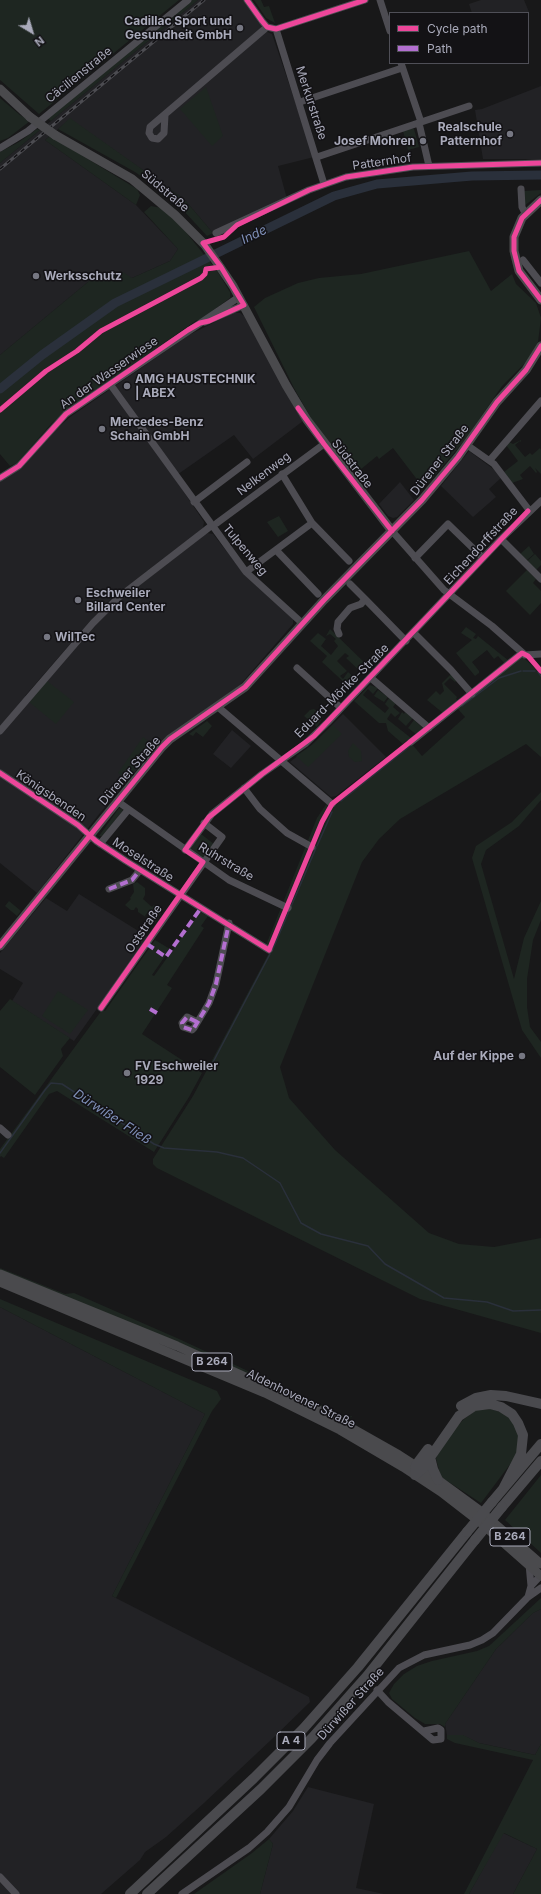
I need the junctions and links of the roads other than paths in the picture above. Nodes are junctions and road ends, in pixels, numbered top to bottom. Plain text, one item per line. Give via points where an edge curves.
1 (188, 0) edge
2 (247, 0) edge
3 (365, 0) edge
4 (380, 0) edge
5 (267, 27) junction
6 (389, 28) edge
7 (276, 29) junction
8 (402, 65) edge
9 (0, 90) edge
10 (300, 102) junction
11 (469, 106) dead end
12 (165, 115) dead end
13 (420, 122) junction
14 (0, 148) edge
15 (317, 158) junction
16 (541, 163) edge
17 (429, 166) junction
18 (324, 184) junction
19 (521, 189) dead end
20 (541, 200) edge
21 (525, 213) junction
22 (216, 233) dead end
23 (523, 260) dead end
24 (541, 283) edge
25 (239, 296) junction
26 (541, 300) edge
27 (244, 305) junction
28 (200, 323) junction
29 (541, 346) edge
30 (110, 384) junction
31 (541, 401) edge
32 (324, 444) junction
33 (467, 445) junction
34 (490, 460) junction
35 (247, 462) dead end
36 (282, 474) junction
37 (0, 478) edge
38 (541, 500) edge
39 (194, 502) junction
40 (530, 510) junction
41 (312, 523) junction
42 (214, 524) junction
43 (392, 531) junction
44 (501, 539) junction
45 (276, 550) junction
46 (415, 558) junction
47 (483, 558) junction
48 (349, 561) dead end
49 (246, 572) junction
50 (541, 579) edge
51 (348, 581) junction
52 (318, 594) dead end
53 (449, 595) junction
54 (365, 599) junction
55 (302, 623) junction
56 (414, 633) junction
57 (339, 634) dead end
58 (406, 641) junction
59 (525, 654) junction
60 (541, 655) edge
61 (297, 668) dead end
62 (371, 678) junction
63 (472, 694) junction
64 (218, 707) junction
65 (341, 708) junction
66 (429, 728) junction
67 (0, 731) edge
68 (411, 742) dead end
69 (281, 761) junction
70 (0, 773) edge
71 (244, 788) junction
72 (117, 801) junction
73 (332, 804) dead end
74 (128, 810) junction
75 (204, 823) junction
76 (89, 836) junction
77 (100, 844) junction
78 (312, 847) dead end
79 (185, 850) junction
80 (203, 862) junction
81 (140, 870) junction
82 (109, 889) dead end
83 (180, 895) junction
84 (288, 908) dead end
85 (229, 923) junction
86 (0, 946) edge
87 (269, 950) dead end
88 (101, 1008) dead end
89 (198, 1022) dead end
90 (0, 1128) edge
91 (8, 1135) dead end
92 (0, 1274) edge
93 (0, 1282) edge
94 (541, 1404) edge
95 (541, 1444) edge
96 (430, 1457) junction
97 (541, 1461) edge
98 (417, 1470) junction
99 (438, 1480) junction
100 (503, 1489) junction
101 (529, 1563) junction
102 (541, 1564) edge
103 (541, 1575) edge
104 (531, 1586) junction
105 (541, 1588) edge
106 (528, 1597) junction
107 (378, 1690) junction
108 (424, 1731) dead end
109 (0, 1877) edge
110 (16, 1894) edge
111 (130, 1894) edge
112 (147, 1894) edge
113 (182, 1894) edge

1 - 14 street, Cäcilienstraße via 28,131
2 - 5 street
3 - 7 street
4 - 6 street
5 - 7 street
5 - 12 street
7 - 10 street, Merkurstraße
8 - 10 street
8 - 13 street
9 - 25 main road, Südstraße, bridge via 55,135 132,179 176,215 205,246
10 - 15 street, Merkurstraße
11 - 13 street, Patternhof
13 - 15 street, Patternhof
13 - 17 street, Patternhof
15 - 18 street, Merkurstraße
16 - 17 street, Patternhof
17 - 18 street, Patternhof via 367,173
18 - 22 street, Patternhof
19 - 21 street
20 - 21 main road
21 - 26 main road via 514,237 515,257 524,278
23 - 24 street
25 - 27 main road, Südstraße
25 - 28 street, An der Wasserwiese
27 - 28 street, An der Wasserwiese
27 - 32 main road, Südstraße via 298,408
28 - 30 street, An der Wasserwiese
29 - 33 main road, Dürener Straße via 533,361 497,402
30 - 37 street, An der Wasserwiese via 66,414 19,466
30 - 39 street, Tulpenweg
31 - 34 street
32 - 36 street, Nelkenweg
32 - 43 main road, Südstraße
33 - 34 street
33 - 43 main road, Dürener Straße via 422,500
34 - 40 street
35 - 39 street
36 - 41 street
36 - 42 street, Nelkenweg
38 - 40 street, Eichendorffstraße
39 - 42 street, Tulpenweg
40 - 44 street, Eichendorffstraße
41 - 45 street
41 - 48 street
42 - 49 street, Tulpenweg
42 - 67 street via 119,597 92,623
43 - 46 street
43 - 51 main road, Dürener Straße
44 - 47 street, Eichendorffstraße
44 - 50 street
45 - 49 street
45 - 52 street
46 - 47 street via 448,524
46 - 53 street
47 - 53 street, Eichendorffstraße
49 - 55 street, Tulpenweg
51 - 54 street
51 - 55 main road, Dürener Straße
53 - 56 street, Eduard-Mörike-Straße
53 - 59 street
54 - 57 street via 361,604 350,608 338,622
54 - 58 street, Eduard-Mörike-Straße
55 - 64 main road, Dürener Straße via 245,687
56 - 58 street, Eduard-Mörike-Straße
56 - 63 street
58 - 62 street, Eduard-Mörike-Straße
59 - 60 street
59 - 63 street
61 - 65 street
62 - 65 street, Eduard-Mörike-Straße
62 - 66 street
63 - 66 street
64 - 69 street
64 - 72 main road, Dürener Straße via 170,739
65 - 69 street, Eduard-Mörike-Straße via 305,744
66 - 68 street
69 - 71 street, Eduard-Mörike-Straße
69 - 73 street
70 - 76 street, Königsbenden via 78,825
71 - 75 street, Eduard-Mörike-Straße
71 - 78 street via 260,809 287,833
72 - 74 street, Ruhrstraße
72 - 76 main road, Dürener Straße
74 - 77 street, Dürener Straße
74 - 79 street, Ruhrstraße
75 - 79 street, Eduard-Mörike-Straße
75 - 80 street, Oststraße via 222,837
76 - 77 street, Moselstraße
76 - 86 main road, Dürener Straße
77 - 81 street, Moselstraße
79 - 80 street, Ruhrstraße
80 - 83 street, Oststraße
80 - 84 street, Ruhrstraße via 229,880
81 - 82 street via 132,880
81 - 83 street, Moselstraße
83 - 85 street, Moselstraße
83 - 88 street, Oststraße
85 - 87 street, Moselstraße
85 - 89 street via 216,984
90 - 91 street
92 - 98 main road, Aldenhovener Straße / B 264 via 177,1346 323,1412
93 - 98 main road, Aldenhovener Straße / B 264 via 265,1393
94 - 98 highway via 501,1395 482,1396 471,1400 454,1412
95 - 100 highway, A 4
96 - 98 highway
96 - 99 highway
96 - 100 highway via 467,1409 483,1404 501,1407 512,1414 518,1423 523,1442 519,1458
97 - 112 highway, A 4, bridge via 367,1676 312,1738
98 - 99 main road, Aldenhovener Straße / B 264
98 - 101 main road, Aldenhovener Straße / B 264
99 - 102 main road, Aldenhovener Straße / B 264 via 479,1510
100 - 111 highway, A 4, bridge via 358,1667 303,1729
101 - 103 main road, Aldenhovener Straße / B 264
101 - 104 street
103 - 104 street
104 - 106 street
105 - 106 street, Dürwißer Straße
106 - 107 street, Dürwißer Straße via 488,1636 470,1645 416,1658 399,1668
107 - 108 street via 388,1702
107 - 113 street, Dürwißer Straße via 317,1760 289,1807 267,1832
109 - 110 street

